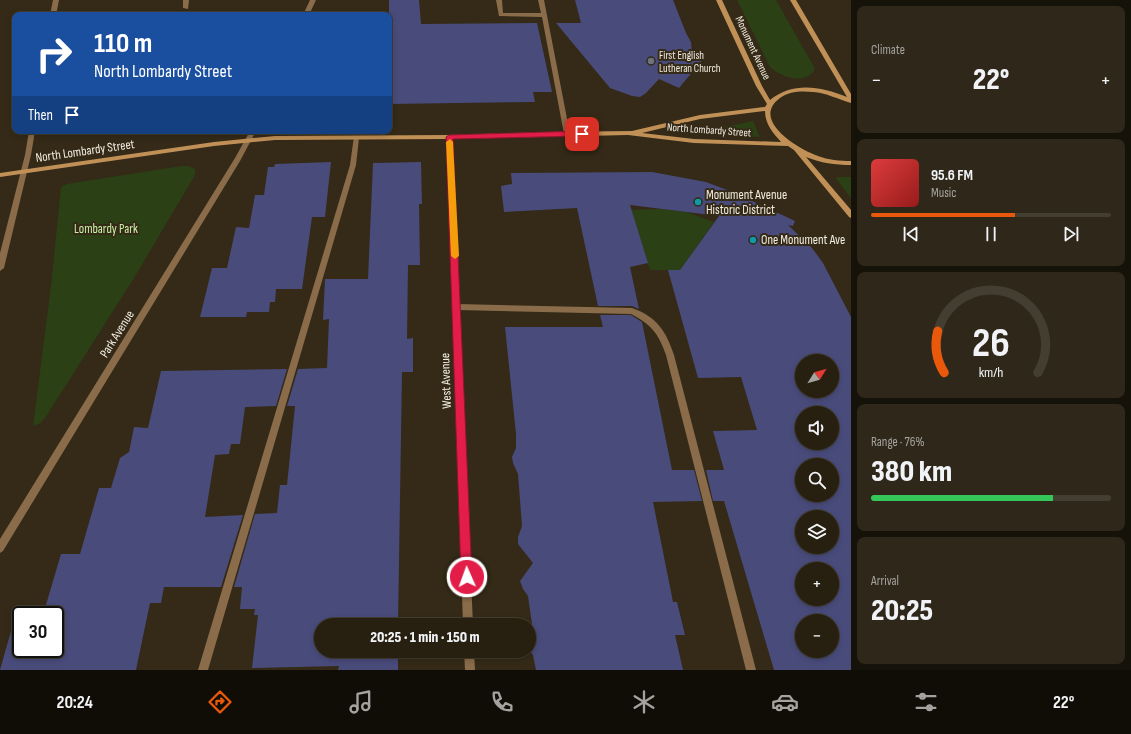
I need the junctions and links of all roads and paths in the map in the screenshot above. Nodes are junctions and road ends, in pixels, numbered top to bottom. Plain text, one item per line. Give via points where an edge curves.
1 (56, 0) edge
2 (186, 0) edge
3 (313, 0) edge
4 (499, 0) edge
5 (541, 0) edge
6 (719, 0) edge
7 (794, 0) edge
8 (186, 8) dead end
9 (54, 12) edge
10 (307, 12) edge
11 (544, 15) junction
12 (539, 31) dead end
13 (547, 31) junction
14 (851, 100) edge
15 (769, 106) junction
16 (628, 133) junction
17 (31, 134) edge
18 (252, 134) edge
19 (566, 134) junction
20 (449, 137) junction
21 (356, 138) junction
22 (249, 141) junction
23 (788, 144) junction
24 (797, 150) junction
25 (851, 162) edge
26 (23, 172) junction
27 (0, 175) edge
28 (851, 215) edge
29 (0, 268) edge
30 (457, 307) junction
31 (0, 548) edge
32 (468, 618) edge
33 (469, 658) edge
34 (203, 670) edge
35 (470, 670) edge
36 (751, 670) edge

1 - 9 street
2 - 8 street
3 - 10 street
4 - 11 street via 500,15
5 - 11 street
6 - 15 main road, Monument Avenue
7 - 14 main road
11 - 13 street
12 - 13 street
13 - 19 street
14 - 15 main road via 825,92 789,91 778,96
15 - 16 main road, North Lombardy Street via 700,117
15 - 23 main road, Monument Avenue via 768,117 772,126 778,136
16 - 19 main road, North Lombardy Street
16 - 23 main road, North Lombardy Street via 708,142
17 - 26 street
18 - 22 street, Park Avenue
19 - 20 main road, North Lombardy Street
20 - 21 main road, North Lombardy Street
20 - 30 street, West Avenue
21 - 22 main road, North Lombardy Street via 276,138
21 - 34 street via 353,165
22 - 26 main road, North Lombardy Street
22 - 31 street, Park Avenue
23 - 24 main road, Monument Avenue
24 - 25 main road via 815,158
24 - 28 main road
26 - 27 main road, North Lombardy Street
26 - 29 street
30 - 32 street, West Avenue
30 - 36 street via 632,311 648,319 662,332
33 - 35 street

